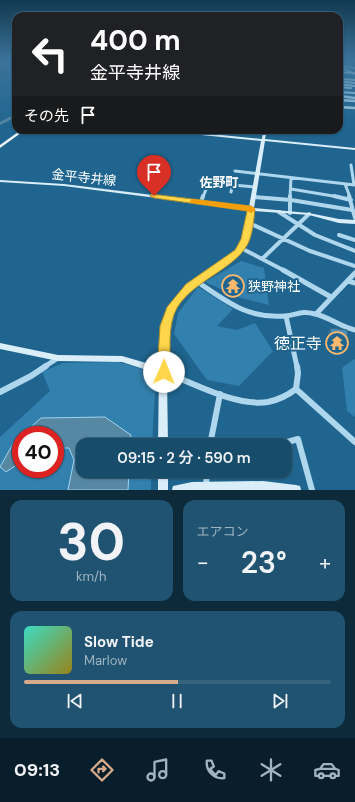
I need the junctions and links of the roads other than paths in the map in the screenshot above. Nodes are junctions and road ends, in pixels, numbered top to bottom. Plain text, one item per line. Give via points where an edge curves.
1 (343, 84) edge
2 (343, 87) edge
3 (355, 88) edge
4 (343, 92) edge
5 (355, 94) edge
6 (343, 97) edge
7 (343, 100) edge
8 (355, 100) edge
9 (343, 107) edge
10 (355, 108) edge
11 (14, 134) edge
12 (18, 134) edge
13 (202, 134) edge
14 (264, 134) edge
15 (263, 140) junction
16 (0, 144) edge
17 (0, 147) edge
18 (355, 149) edge
19 (351, 165) dead end
20 (235, 171) dead end
21 (257, 174) junction
22 (291, 178) junction
23 (0, 181) edge
24 (208, 184) dead end
25 (345, 184) junction
26 (354, 185) edge
27 (255, 187) junction
28 (291, 189) junction
29 (232, 192) dead end
30 (253, 197) junction
31 (291, 200) junction
32 (351, 200) junction
33 (201, 202) junction
34 (353, 208) edge
35 (251, 209) junction
36 (279, 212) junction
37 (290, 213) junction
38 (309, 214) junction
39 (355, 218) edge
40 (355, 222) edge
41 (249, 223) junction
42 (296, 226) junction
43 (339, 234) dead end
44 (283, 238) junction
45 (355, 240) edge
46 (241, 248) junction
47 (355, 251) edge
48 (262, 259) junction
49 (355, 266) edge
50 (355, 273) edge
51 (196, 281) junction
52 (348, 281) junction
53 (355, 284) edge
54 (331, 298) junction
55 (316, 314) junction
56 (286, 316) junction
57 (355, 330) edge
58 (0, 346) edge
59 (58, 358) junction
60 (164, 372) junction
61 (296, 389) junction
62 (0, 392) edge
63 (220, 394) junction
64 (163, 438) edge
65 (211, 438) edge
66 (292, 441) edge
67 (355, 442) edge
68 (163, 478) edge
69 (207, 478) edge
70 (206, 487) junction
71 (225, 488) edge
72 (163, 490) edge
73 (177, 490) edge
74 (296, 490) edge
75 (312, 490) edge

1 - 3 street
2 - 3 street
4 - 5 street
6 - 8 street
7 - 8 street
9 - 10 street
11 - 16 main road
12 - 17 main road
13 - 15 street
14 - 15 street
15 - 18 street
15 - 21 street
19 - 26 street
20 - 21 street
21 - 22 street
21 - 27 street
22 - 25 street
22 - 28 street
23 - 33 street, 金平寺井線 via 64,185
24 - 33 street
25 - 26 street
25 - 32 street
27 - 29 street via 233,185
27 - 30 street
28 - 31 street
28 - 32 street
30 - 31 street
30 - 35 street
31 - 34 street
31 - 37 street
32 - 34 street
33 - 35 street, 金平寺井線
34 - 39 street
35 - 36 street, 金平寺井線
35 - 41 street
36 - 37 street, 金平寺井線
36 - 42 street
37 - 38 street, 金平寺井線
38 - 40 street, 金平寺井線
38 - 42 street
41 - 44 street
41 - 46 street via 246,239
42 - 44 street
42 - 47 street
43 - 45 street
44 - 48 street
44 - 49 street via 310,251
46 - 48 street
46 - 51 street via 234,256
48 - 54 street
50 - 52 street
51 - 56 street via 237,308 253,314
51 - 60 street via 177,300 168,317
52 - 53 street
52 - 54 street
54 - 55 street
55 - 56 street via 299,312
55 - 57 street
56 - 61 street via 298,373
58 - 59 street
59 - 60 street via 122,359
59 - 62 street
60 - 63 street
60 - 64 street
61 - 63 street via 268,402
61 - 67 street
63 - 65 street
66 - 75 street via 298,439
68 - 72 street
69 - 70 street
70 - 71 street
70 - 73 street
71 - 74 street via 263,486

